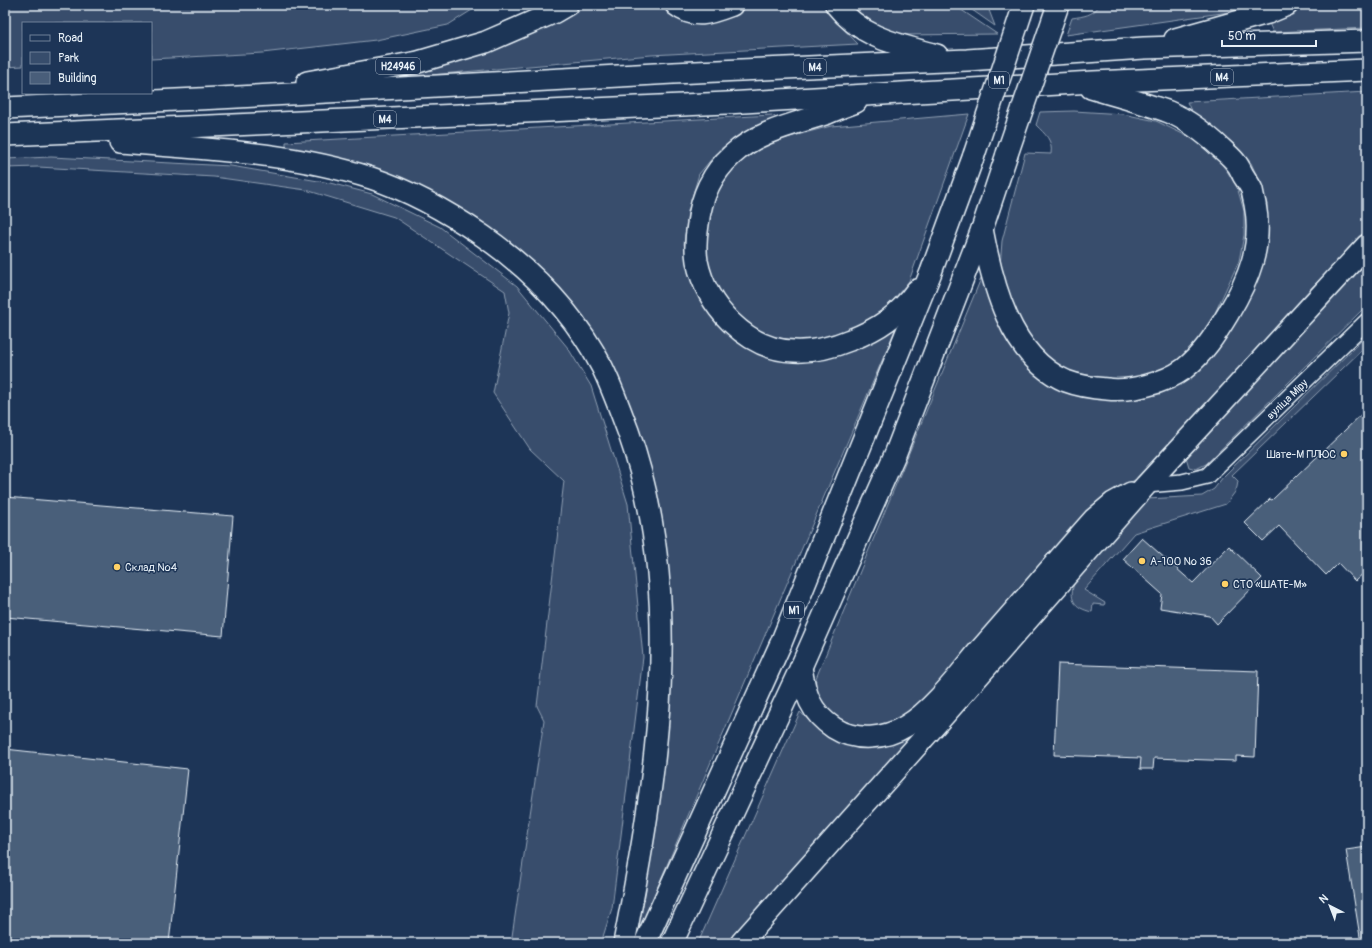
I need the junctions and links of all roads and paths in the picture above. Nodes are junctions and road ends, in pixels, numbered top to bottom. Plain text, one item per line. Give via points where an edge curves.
1 (567, 5) edge
2 (676, 5) edge
3 (732, 5) edge
4 (836, 5) edge
5 (1024, 5) edge
6 (1058, 5) edge
7 (1287, 5) edge
8 (1367, 41) edge
9 (1144, 48) junction
10 (957, 60) junction
11 (1367, 70) edge
12 (1078, 83) junction
13 (876, 94) junction
14 (220, 98) junction
15 (5, 108) edge
16 (42, 134) junction
17 (5, 136) edge
18 (982, 229) junction
19 (1367, 245) edge
20 (931, 272) junction
21 (1367, 321) edge
22 (1146, 485) junction
23 (801, 667) junction
24 (624, 943) edge
25 (645, 943) edge
26 (672, 943) edge
27 (741, 943) edge

1 - 14 highway, Н24946 via 486,42 418,62
2 - 3 highway via 685,12 702,14
4 - 10 highway via 852,22 869,34
5 - 20 highway, М1, bridge via 974,155
6 - 18 highway, bridge
7 - 9 highway via 1268,13
8 - 9 highway, М4
9 - 10 highway, М4
10 - 14 highway, М4
11 - 12 highway, М4
12 - 13 highway, М4
12 - 18 highway via 1170,113 1208,135 1236,162 1252,191 1258,219 1257,243 1250,271 1219,330 1202,352 1183,369 1136,389 1084,387 1064,380 1031,356 1000,304
13 - 16 highway, М4 via 727,104
13 - 20 highway via 761,136 732,155 711,180 702,200 696,236 697,260 704,282 725,317 756,341 793,352 836,346 877,327 896,315
14 - 15 highway, М4
16 - 17 highway, М4
16 - 24 highway via 278,156 371,178 442,209 498,246 546,289 577,326 603,369 623,416 648,501 657,563 661,642 657,728 649,804
18 - 23 highway via 896,452
19 - 22 highway
20 - 25 highway, М1 via 781,642
21 - 22 street, вуліца Міру via 1207,476 1182,482
22 - 23 highway via 1112,503 1094,519 949,687 923,714 907,726 891,734 868,738 852,736 838,730 825,722 809,702
22 - 27 highway
23 - 26 highway

